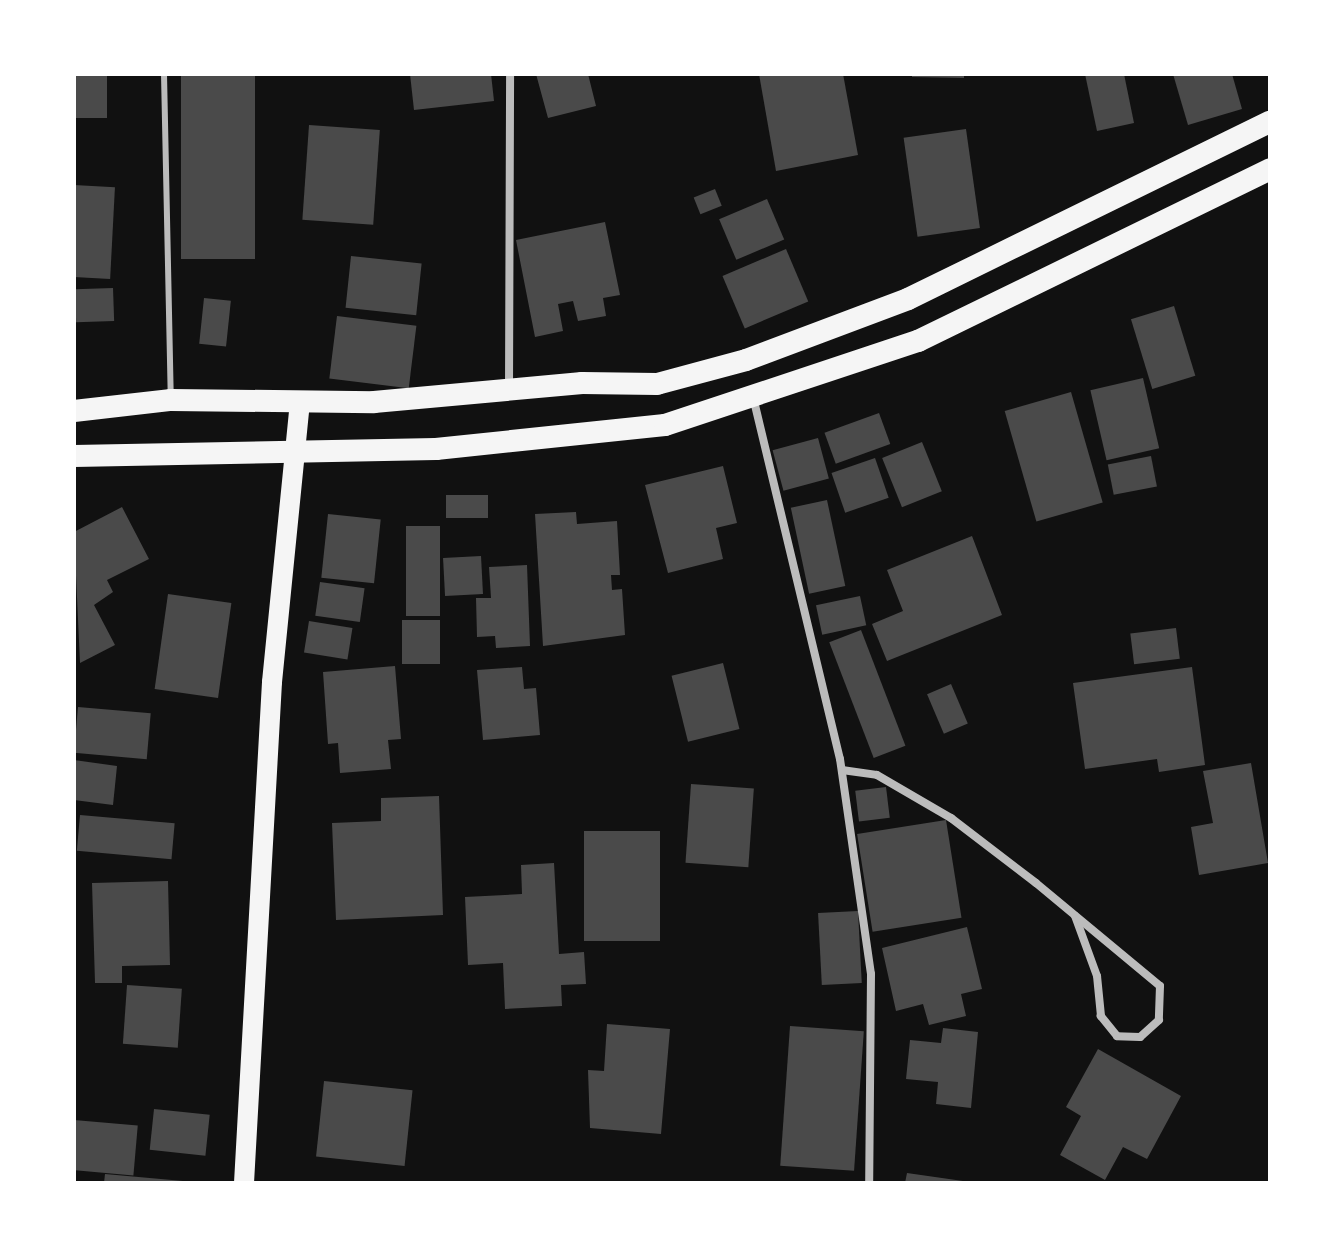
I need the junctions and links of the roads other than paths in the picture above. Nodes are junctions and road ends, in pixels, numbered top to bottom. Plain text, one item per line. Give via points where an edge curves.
1 (164, 74) edge
2 (510, 74) edge
3 (1270, 122) edge
4 (1270, 169) edge
5 (509, 392) junction
6 (171, 400) junction
7 (754, 401) junction
8 (300, 403) junction
9 (74, 411) edge
10 (295, 451) junction
11 (74, 456) edge
12 (842, 770) junction
13 (1075, 916) junction
14 (244, 1183) edge
15 (869, 1183) edge

1 - 6 lane
2 - 5 street
3 - 5 highway via 908,299 746,360 657,384
4 - 7 highway via 918,341
5 - 8 highway
6 - 8 highway
6 - 9 highway
7 - 10 highway via 665,425 436,449
7 - 12 street
8 - 10 main road
10 - 11 highway
10 - 14 main road via 272,682
12 - 13 street via 877,775 951,818
12 - 15 street via 871,974
13 - 13 street via 1160,986 1159,1020 1140,1037 1117,1036 1101,1016 1097,976

